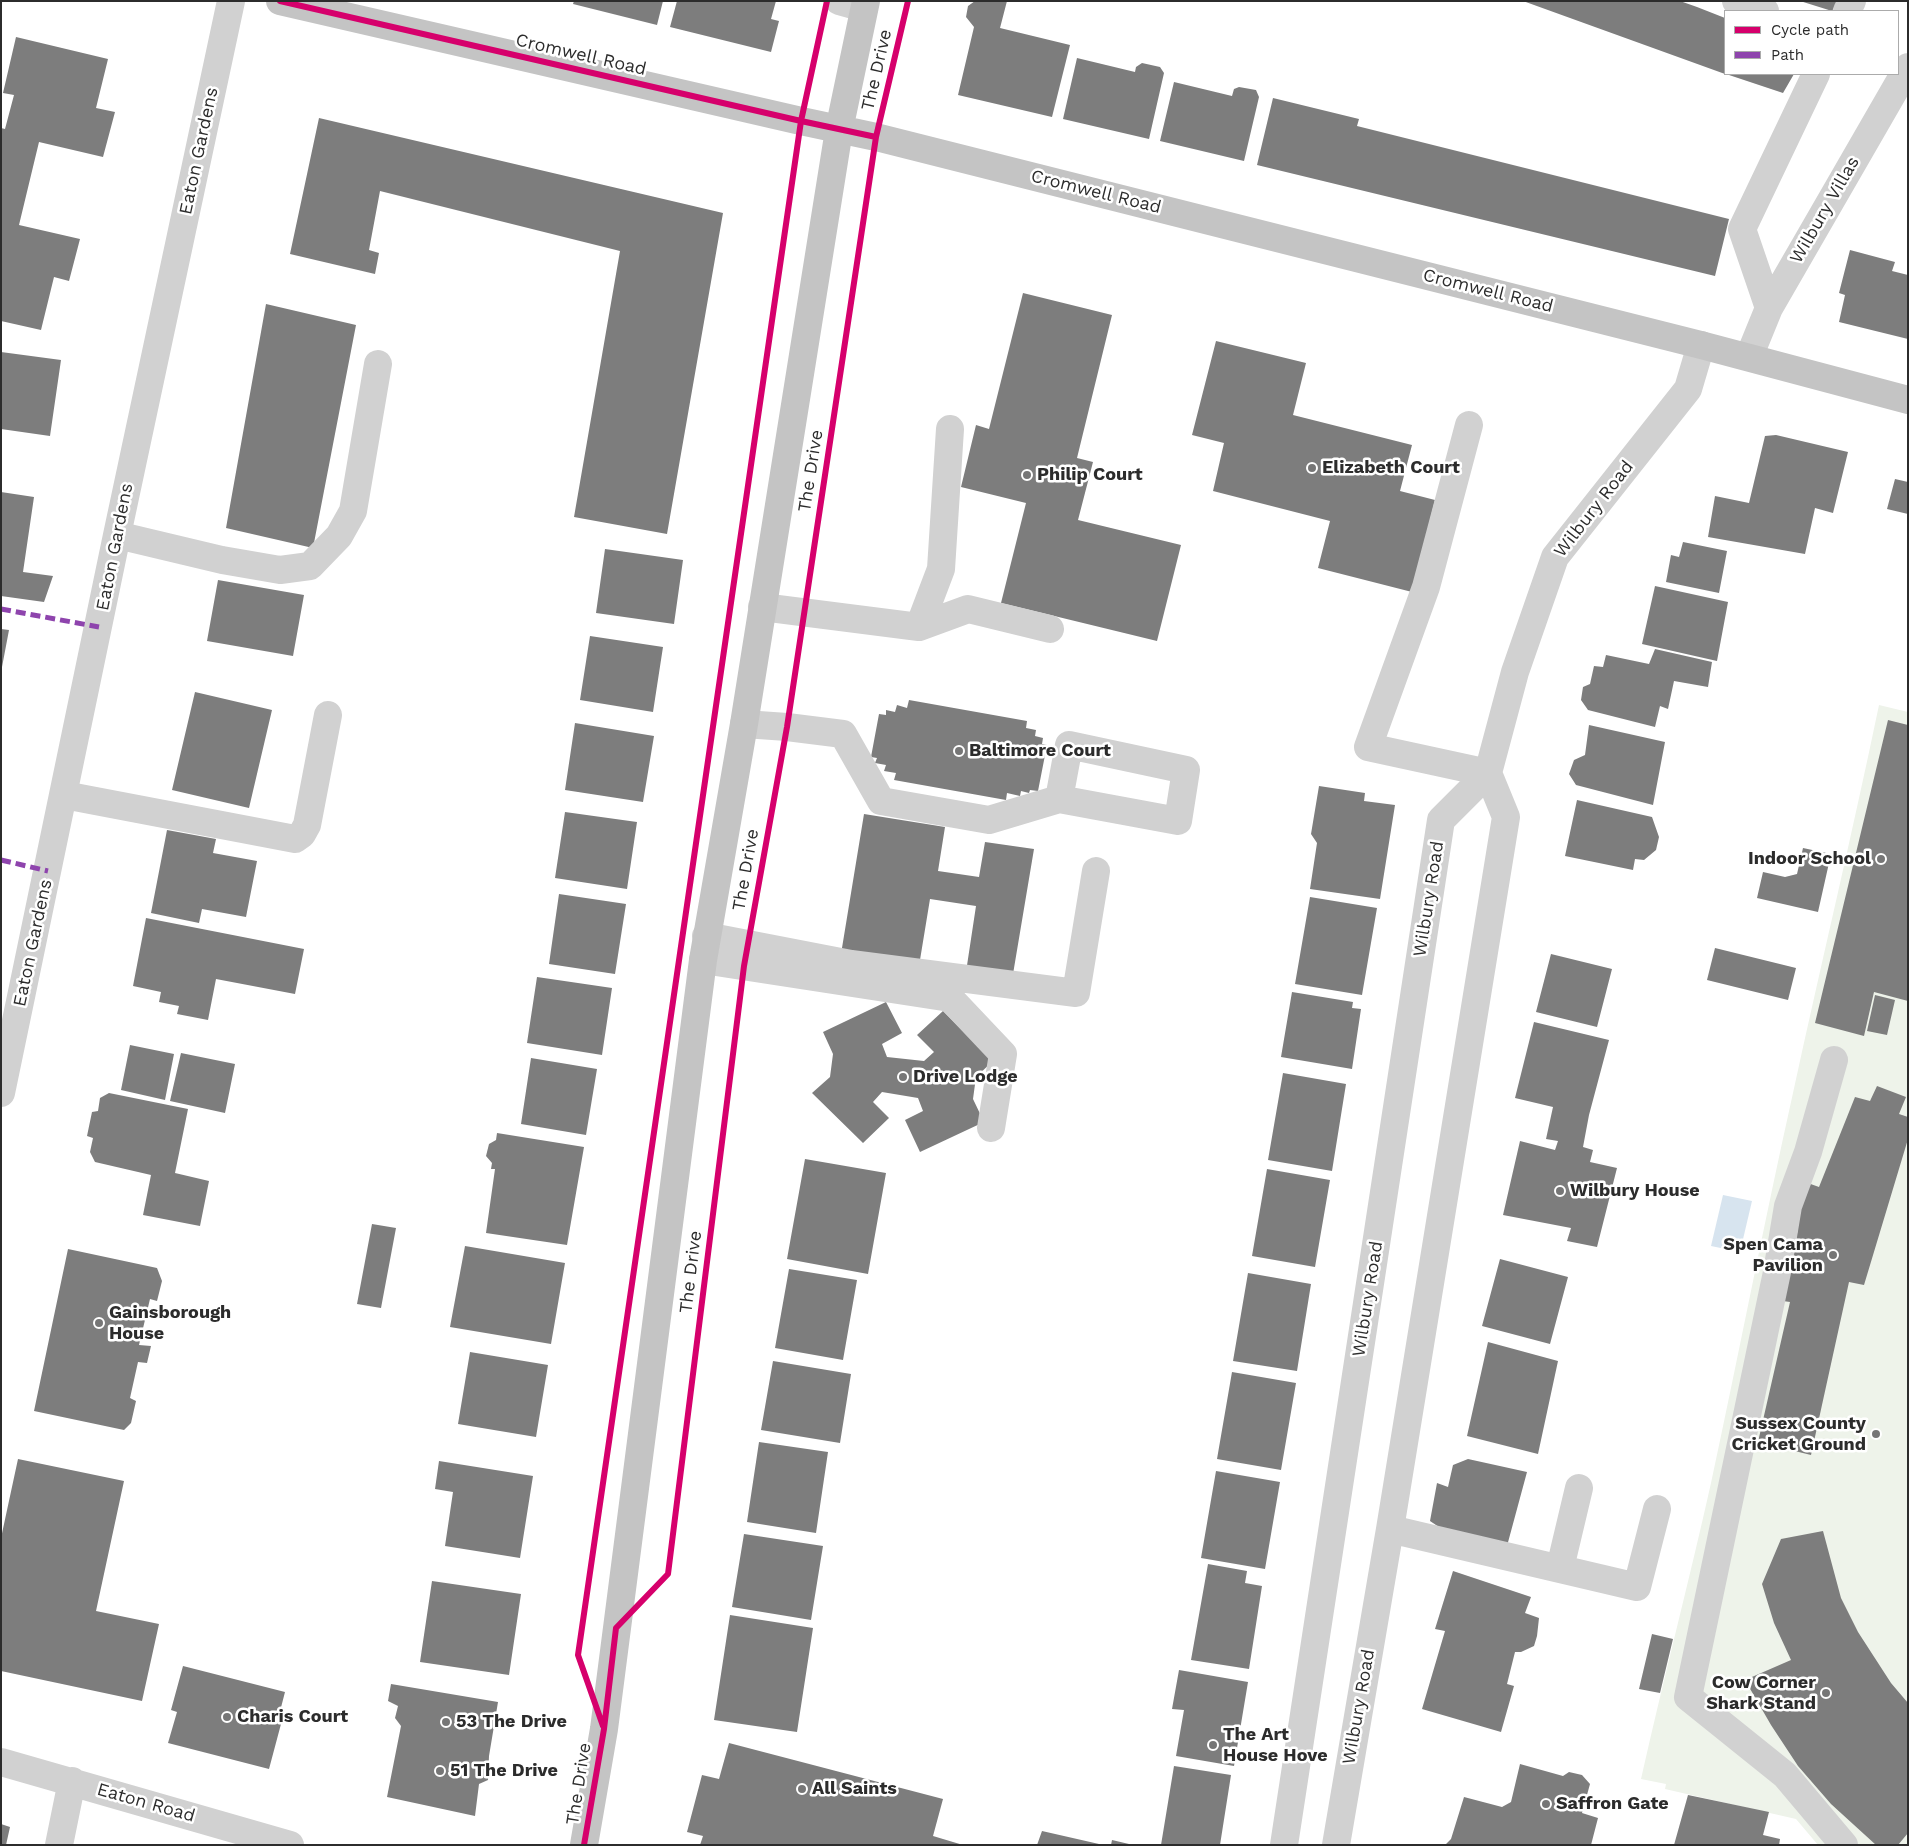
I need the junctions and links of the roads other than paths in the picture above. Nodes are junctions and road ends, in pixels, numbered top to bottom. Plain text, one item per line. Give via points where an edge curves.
1 (231, 1) edge
2 (280, 1) edge
3 (1736, 1) edge
4 (856, 4) edge
5 (1762, 10) edge
6 (1908, 67) edge
7 (1816, 75) edge
8 (839, 130) junction
9 (1769, 308) junction
10 (1701, 345) junction
11 (1749, 357) junction
12 (378, 364) dead end
13 (1908, 400) edge
14 (1469, 425) dead end
15 (950, 429) dead end
16 (117, 535) junction
17 (762, 607) junction
18 (919, 627) junction
19 (1050, 629) dead end
20 (328, 715) dead end
21 (744, 724) junction
22 (1488, 773) junction
23 (64, 795) junction
24 (1059, 799) junction
25 (1096, 871) dead end
26 (705, 948) junction
27 (1834, 1060) dead end
28 (1, 1093) edge
29 (991, 1128) dead end
30 (1580, 1488) dead end
31 (1657, 1509) dead end
32 (1390, 1530) junction
33 (1560, 1568) junction
34 (1, 1762) edge
35 (72, 1781) junction
36 (59, 1845) edge
37 (290, 1845) edge
38 (584, 1845) edge
39 (1284, 1845) edge
40 (1336, 1845) edge
41 (1844, 1845) edge

1 - 16 street, Eaton Gardens
2 - 8 main road, Cromwell Road
3 - 5 street
4 - 8 main road, The Drive
6 - 9 street, Wilbury Villas
7 - 9 street via 1742,229
8 - 10 main road, Cromwell Road
8 - 17 main road, The Drive
9 - 11 street, Wilbury Villas
10 - 11 main road, Cromwell Road
10 - 22 street, Wilbury Road via 1688,390 1555,556 1516,672
11 - 13 main road, Cromwell Road
12 - 16 street via 353,511 339,536 310,566 280,570
14 - 22 street via 1426,587 1368,747
15 - 18 street via 941,569
16 - 23 street, Eaton Gardens
17 - 18 street
17 - 21 main road, The Drive
18 - 19 street via 968,609
20 - 23 street via 307,825 296,839
21 - 24 street via 843,734 881,800 989,820
21 - 26 main road, The Drive
22 - 32 street, Wilbury Road via 1506,818
22 - 39 street, Wilbury Road via 1441,820
23 - 28 street, Eaton Gardens
24 - 24 street via 1178,821 1186,770 1069,746
25 - 26 street via 1076,993
26 - 29 street via 950,998 1003,1054
26 - 38 main road, The Drive via 604,1729
27 - 41 street via 1808,1152 1788,1206 1688,1696 1785,1775
30 - 33 street
31 - 33 street via 1637,1587
32 - 33 street
32 - 40 street, Wilbury Road
34 - 35 street, Eaton Road
35 - 36 street
35 - 37 street, Eaton Road

